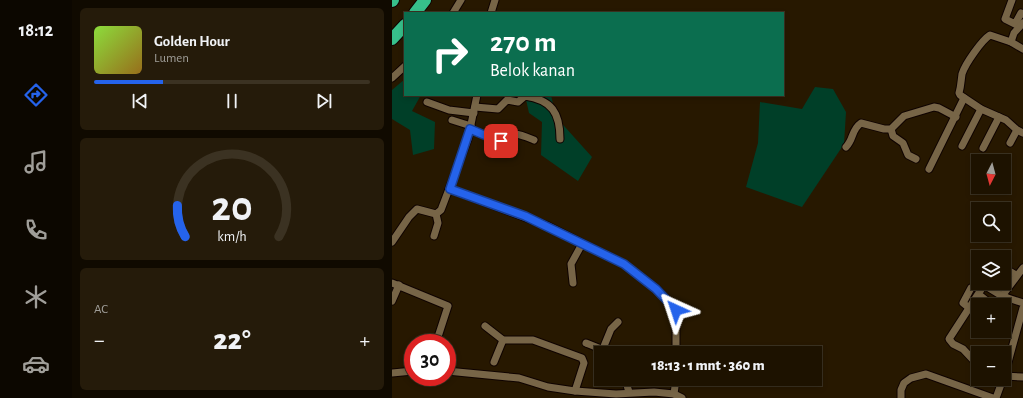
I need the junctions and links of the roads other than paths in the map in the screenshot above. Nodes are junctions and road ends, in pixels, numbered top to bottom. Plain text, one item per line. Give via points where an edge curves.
1 (424, 0) edge
2 (461, 0) edge
3 (494, 0) edge
4 (1012, 0) edge
5 (416, 12) edge
6 (454, 12) edge
7 (492, 12) edge
8 (1023, 14) edge
9 (1023, 23) edge
10 (404, 26) edge
11 (392, 39) edge
12 (1010, 42) junction
13 (1023, 49) edge
14 (404, 67) edge
15 (392, 78) edge
16 (477, 96) edge
17 (964, 98) junction
18 (426, 102) dead end
19 (981, 109) junction
20 (474, 110) junction
21 (956, 117) junction
22 (999, 117) junction
23 (452, 120) dead end
24 (470, 127) junction
25 (891, 129) junction
26 (1020, 132) edge
27 (560, 139) dead end
28 (534, 140) dead end
29 (1010, 143) dead end
30 (962, 146) dead end
31 (846, 147) dead end
32 (983, 148) dead end
33 (916, 159) dead end
34 (930, 169) dead end
35 (450, 189) junction
36 (436, 214) junction
37 (434, 236) dead end
38 (392, 242) edge
39 (582, 244) junction
40 (1023, 268) edge
41 (1011, 272) edge
42 (1016, 275) junction
43 (573, 283) dead end
44 (395, 284) edge
45 (971, 288) edge
46 (982, 290) edge
47 (992, 290) edge
48 (979, 295) junction
49 (1004, 297) junction
50 (392, 301) edge
51 (1023, 303) edge
52 (968, 307) junction
53 (1023, 308) edge
54 (618, 322) dead end
55 (485, 326) dead end
56 (1021, 329) edge
57 (439, 334) edge
58 (503, 340) junction
59 (586, 343) dead end
60 (604, 346) edge
61 (676, 346) edge
62 (594, 347) edge
63 (1011, 357) edge
64 (971, 358) edge
65 (494, 362) dead end
66 (404, 372) edge
67 (456, 372) edge
68 (392, 373) edge
69 (1011, 377) edge
70 (1023, 377) edge
71 (627, 386) edge
72 (675, 386) edge
73 (1000, 386) edge
74 (575, 391) junction
75 (629, 392) junction
76 (674, 394) junction
77 (682, 398) edge
78 (901, 398) edge
79 (995, 398) edge

1 - 5 highway
2 - 6 street
3 - 7 street
4 - 8 street via 1005,19 1015,24 1021,13
9 - 12 street
10 - 11 highway
12 - 13 street
12 - 17 street via 990,35 986,38 962,73 959,93
14 - 15 street
16 - 20 street
17 - 19 street
17 - 21 street
18 - 20 street via 449,110
19 - 22 street
19 - 30 street
20 - 24 street
20 - 27 street via 498,109 507,100 518,102 525,96 535,98 552,107 558,117
21 - 25 street via 939,108 929,108 903,117
21 - 34 street
22 - 26 street
22 - 32 street
23 - 24 street
24 - 28 street via 499,142 514,133
24 - 35 street
25 - 31 street via 861,123 853,130
25 - 33 street via 893,136 903,143 908,155
26 - 29 street
35 - 36 street
35 - 39 street via 525,216
36 - 37 street via 438,224
36 - 38 street via 417,209
39 - 43 street via 571,264
39 - 61 street via 624,264 668,300 676,310 678,321
40 - 42 street
41 - 42 street
42 - 49 street
44 - 50 street
44 - 57 street via 448,306
45 - 52 street via 963,303
46 - 48 street
47 - 49 street
48 - 49 street via 991,305 997,305
48 - 52 street
49 - 51 street
52 - 64 street via 948,339
53 - 56 street
54 - 60 street via 611,329
55 - 58 street
56 - 63 street
58 - 65 street
58 - 74 street via 533,340 582,358 584,363
59 - 62 street
66 - 68 street
67 - 74 street via 519,378 548,388
69 - 70 street
71 - 75 street
72 - 76 street
73 - 79 street
74 - 75 street via 616,394
75 - 76 street
76 - 77 street
78 - 79 street via 904,383 926,374

